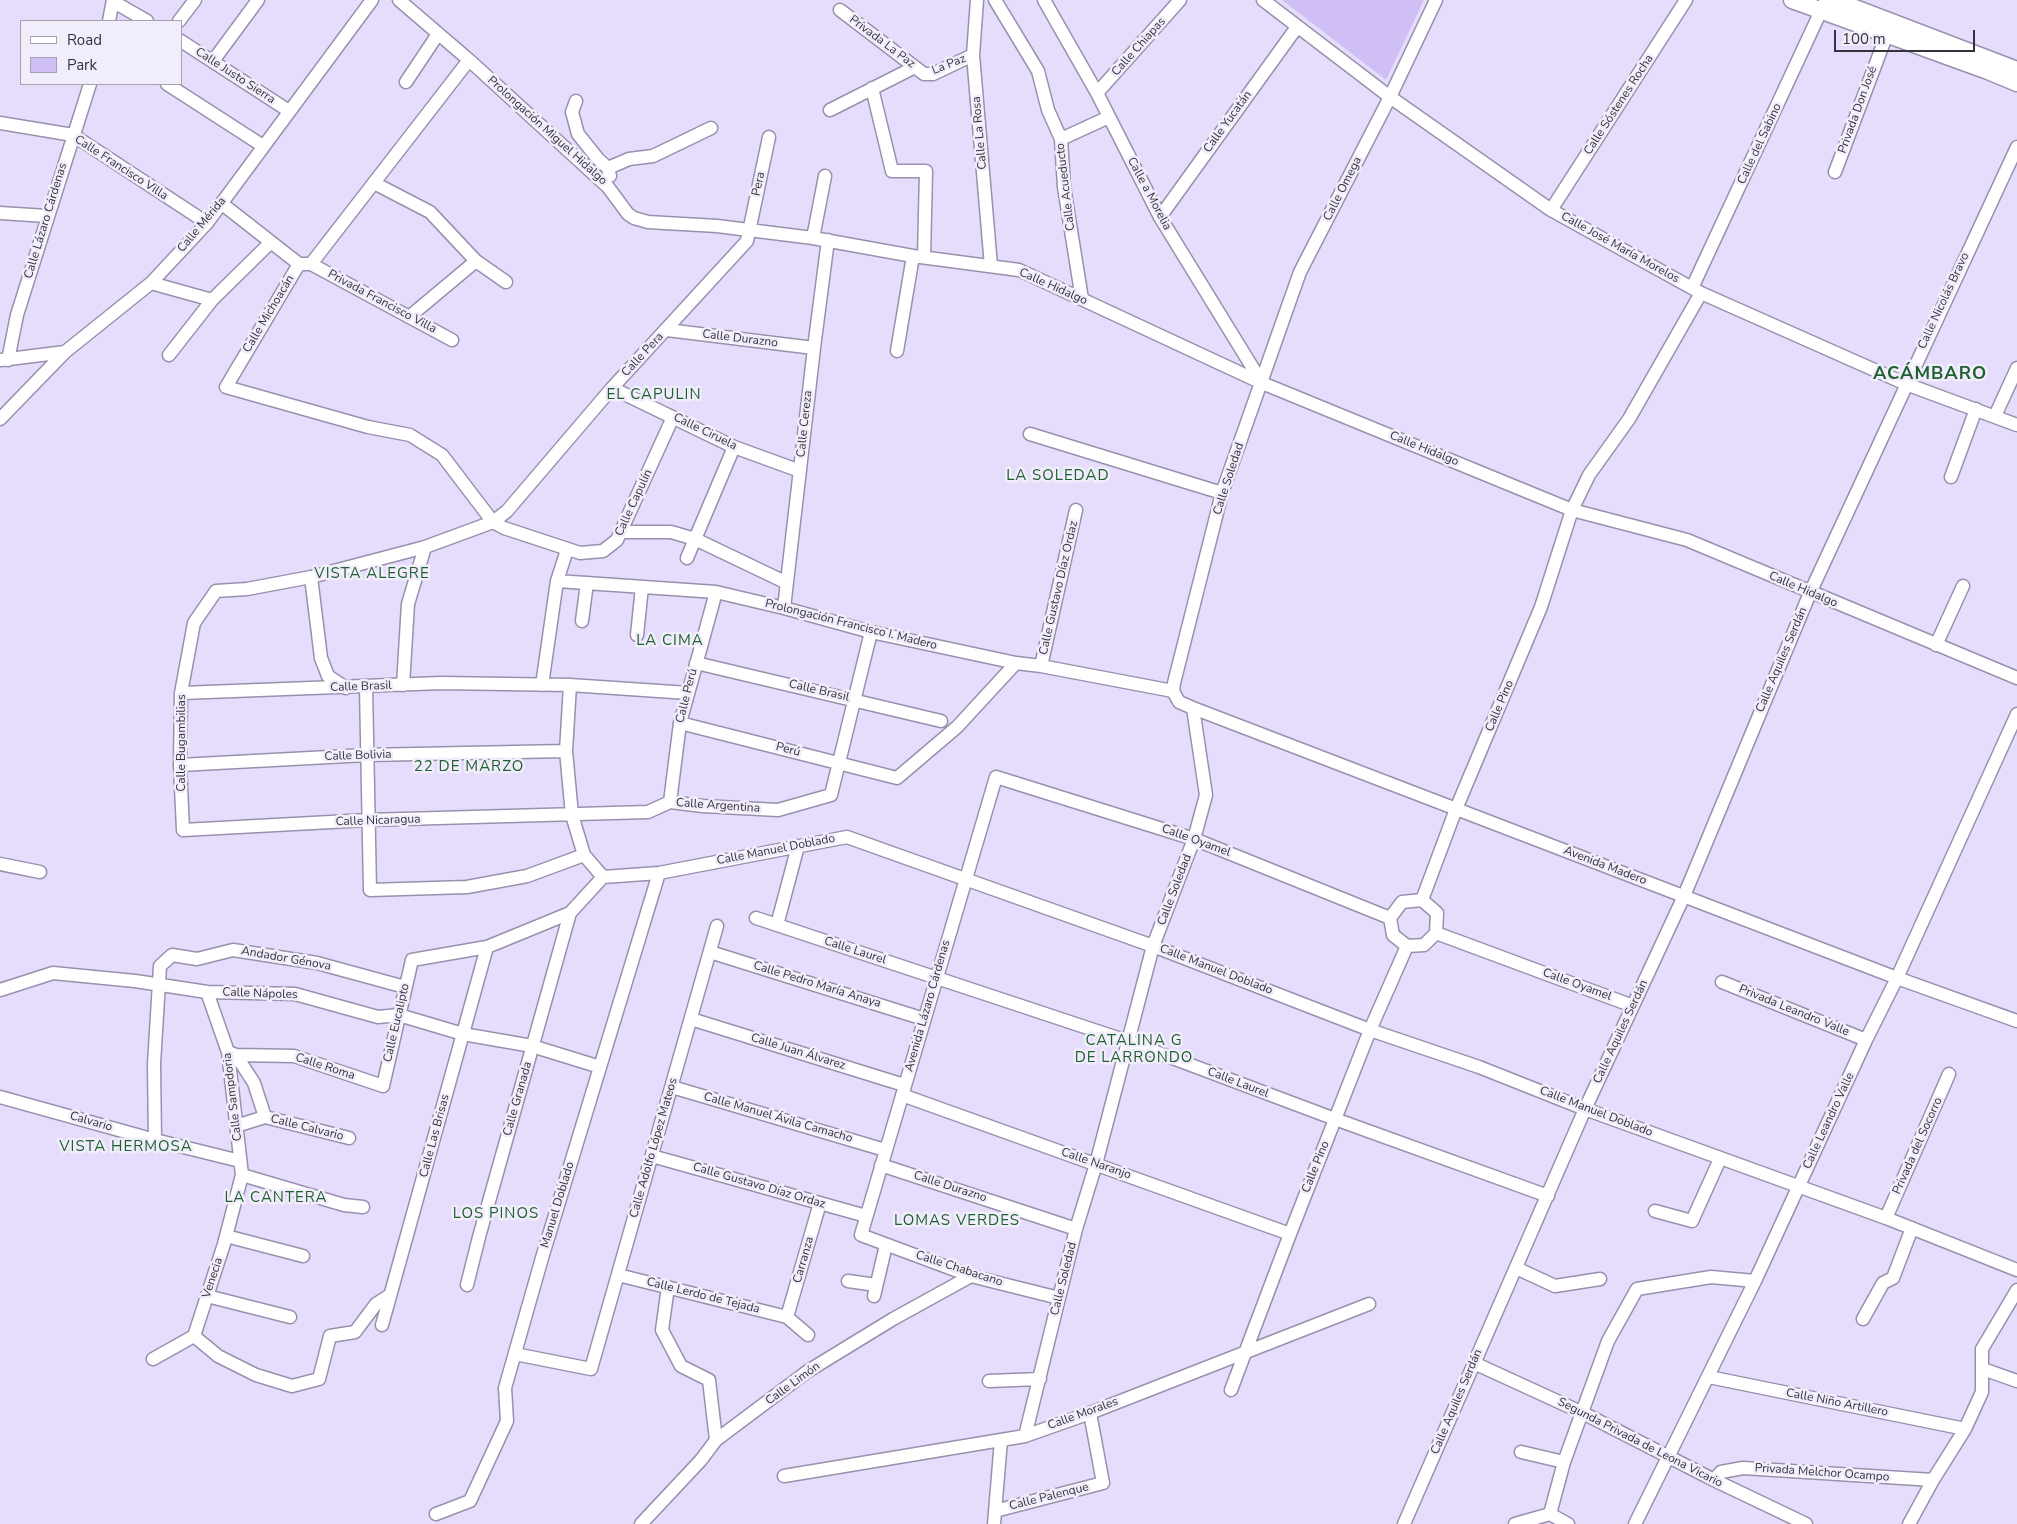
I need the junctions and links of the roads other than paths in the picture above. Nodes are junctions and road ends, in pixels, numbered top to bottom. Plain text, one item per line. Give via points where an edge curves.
1 (195, 0) edge
2 (258, 0) edge
3 (372, 0) edge
4 (399, 0) edge
5 (977, 0) edge
6 (995, 0) edge
7 (1044, 0) edge
8 (1180, 0) edge
9 (1263, 0) edge
10 (1436, 0) edge
11 (1686, 0) edge
12 (1792, 0) edge
13 (114, 1) edge
14 (1827, 3) edge
15 (840, 10) dead end
16 (108, 20) edge
17 (145, 20) edge
18 (180, 20) edge
19 (1297, 27) junction
20 (1889, 27) junction
21 (438, 34) junction
22 (182, 42) edge
23 (973, 55) junction
24 (469, 60) junction
25 (214, 61) junction
26 (2017, 70) edge
27 (920, 71) junction
28 (406, 82) dead end
29 (2017, 83) edge
30 (90, 85) edge
31 (169, 85) edge
32 (872, 88) junction
33 (1097, 93) junction
34 (1390, 97) junction
35 (576, 101) dead end
36 (830, 110) dead end
37 (289, 111) junction
38 (1109, 117) junction
39 (0, 123) edge
40 (711, 128) dead end
41 (73, 135) junction
42 (769, 137) dead end
43 (1061, 139) junction
44 (263, 146) junction
45 (2017, 147) edge
46 (608, 168) junction
47 (1835, 172) dead end
48 (826, 176) dead end
49 (374, 183) junction
50 (608, 186) junction
51 (221, 203) junction
52 (1551, 210) junction
53 (0, 213) edge
54 (47, 216) junction
55 (1160, 217) junction
56 (206, 223) junction
57 (749, 230) junction
58 (813, 238) junction
59 (828, 240) junction
60 (271, 242) junction
61 (918, 257) junction
62 (476, 261) junction
63 (305, 264) junction
64 (991, 266) junction
65 (506, 282) dead end
66 (151, 283) junction
67 (1697, 290) junction
68 (1082, 299) junction
69 (212, 300) junction
70 (408, 317) junction
71 (667, 330) junction
72 (452, 340) dead end
73 (814, 348) junction
74 (897, 351) dead end
75 (66, 352) junction
76 (169, 355) dead end
77 (4, 360) edge
78 (2017, 368) edge
79 (1262, 383) junction
80 (1906, 384) junction
81 (612, 388) junction
82 (1976, 409) junction
83 (1995, 416) junction
84 (673, 417) junction
85 (0, 419) edge
86 (2017, 425) edge
87 (1030, 434) dead end
88 (734, 447) junction
89 (800, 471) junction
90 (1951, 477) dead end
91 (1222, 493) junction
92 (1076, 510) dead end
93 (1572, 510) junction
94 (499, 525) junction
95 (621, 532) junction
96 (695, 539) junction
97 (425, 547) junction
98 (567, 550) junction
99 (687, 558) dead end
100 (311, 577) junction
101 (556, 581) junction
102 (587, 583) junction
103 (787, 583) junction
104 (1963, 586) dead end
105 (642, 587) junction
106 (716, 592) junction
107 (1810, 593) junction
108 (784, 608) junction
109 (582, 621) dead end
110 (871, 632) junction
111 (636, 635) dead end
112 (1936, 645) junction
113 (696, 663) junction
114 (1016, 664) junction
115 (1041, 666) junction
116 (2017, 678) edge
117 (403, 685) junction
118 (542, 685) junction
119 (570, 685) junction
120 (366, 687) junction
121 (346, 688) junction
122 (1173, 691) junction
123 (180, 693) junction
124 (688, 693) junction
125 (854, 699) junction
126 (1193, 708) junction
127 (2017, 714) edge
128 (941, 721) dead end
129 (680, 723) junction
130 (566, 751) junction
131 (366, 755) junction
132 (838, 763) junction
133 (180, 765) junction
134 (996, 777) joint
135 (670, 802) junction
136 (1456, 809) junction
137 (572, 815) junction
138 (368, 820) junction
139 (183, 830) joint
140 (1194, 839) junction
141 (798, 846) junction
142 (586, 857) junction
143 (0, 864) edge
144 (40, 872) dead end
145 (659, 873) junction
146 (601, 875) junction
147 (965, 879) junction
148 (1684, 896) junction
149 (1422, 900) junction
150 (570, 913) junction
151 (756, 918) dead end
152 (1390, 918) junction
153 (717, 926) dead end
154 (777, 926) junction
155 (1436, 933) junction
156 (1153, 946) junction
157 (1407, 946) junction
158 (487, 947) junction
159 (710, 952) junction
160 (936, 978) junction
161 (1897, 978) junction
162 (1722, 982) dead end
163 (160, 986) junction
164 (405, 987) junction
165 (0, 990) edge
166 (207, 992) junction
167 (1633, 1006) junction
168 (399, 1015) junction
169 (924, 1018) junction
170 (691, 1019) junction
171 (2017, 1021) edge
172 (1370, 1030) junction
173 (463, 1034) junction
174 (1866, 1040) junction
175 (1127, 1041) junction
176 (532, 1046) junction
177 (232, 1053) junction
178 (600, 1067) junction
179 (1949, 1074) dead end
180 (383, 1086) joint
181 (672, 1087) junction
182 (903, 1090) junction
183 (0, 1097) edge
184 (1585, 1109) junction
185 (265, 1117) junction
186 (1335, 1119) junction
187 (236, 1126) junction
188 (349, 1138) dead end
189 (155, 1140) junction
190 (885, 1150) junction
191 (652, 1156) junction
192 (1720, 1159) junction
193 (240, 1161) junction
194 (1096, 1164) junction
195 (881, 1165) junction
196 (242, 1175) junction
197 (1799, 1187) junction
198 (1548, 1196) junction
199 (820, 1203) junction
200 (363, 1207) dead end
201 (1655, 1211) dead end
202 (866, 1216) junction
203 (1886, 1218) junction
204 (1076, 1228) junction
205 (1912, 1228) junction
206 (1290, 1234) junction
207 (861, 1235) joint
208 (226, 1236) junction
209 (886, 1245) junction
210 (303, 1256) dead end
211 (1516, 1268) junction
212 (2017, 1270) edge
213 (618, 1275) junction
214 (971, 1276) junction
215 (1600, 1279) dead end
216 (848, 1280) dead end
217 (1755, 1281) junction
218 (467, 1284) dead end
219 (668, 1287) junction
220 (2017, 1290) edge
221 (390, 1295) junction
222 (207, 1296) junction
223 (1059, 1298) junction
224 (1369, 1304) dead end
225 (290, 1317) dead end
226 (787, 1317) junction
227 (1863, 1320) dead end
228 (382, 1325) dead end
229 (808, 1335) dead end
230 (194, 1336) junction
231 (1244, 1352) junction
232 (515, 1354) junction
233 (153, 1359) dead end
234 (1474, 1362) junction
235 (1982, 1369) junction
236 (1709, 1377) junction
237 (1040, 1379) junction
238 (989, 1381) dead end
239 (2017, 1381) edge
240 (1231, 1390) dead end
241 (1583, 1412) junction
242 (1090, 1413) junction
243 (1965, 1429) junction
244 (1025, 1436) junction
245 (716, 1440) junction
246 (1001, 1440) junction
247 (1521, 1452) dead end
248 (1669, 1457) junction
249 (1564, 1462) junction
250 (784, 1476) dead end
251 (1714, 1480) junction
252 (1933, 1480) junction
253 (995, 1511) junction
254 (436, 1514) dead end
255 (1550, 1514) junction
256 (641, 1524) edge
257 (994, 1524) edge
258 (1404, 1524) edge
259 (1515, 1524) edge
260 (1568, 1524) edge
261 (1635, 1524) edge
262 (1806, 1524) edge
263 (1909, 1524) edge

1 - 18 street
2 - 25 street
3 - 37 street, Calle Mérida
4 - 21 street, Prolongación Miguel Hidalgo
5 - 23 street, Calle La Rosa
6 - 43 street, Calle Acueducto via 1038,71 1048,110
7 - 33 street, Calle a Morelia
8 - 33 street, Calle Chiapas
9 - 19 street, Calle José María Morelos
10 - 34 street, Calle Omega
11 - 52 street, Calle Sóstenes Rocha
12 - 14 main road
13 - 16 street
13 - 17 street
14 - 20 main road
14 - 67 street, Calle del Sabino
15 - 27 street, Privada La Paz
19 - 34 street, Calle José María Morelos
19 - 55 street, Calle Yucatán
20 - 26 main road
20 - 29 main road
20 - 47 street, Privada Don José
21 - 24 street, Prolongación Miguel Hidalgo
21 - 28 street
22 - 25 street, Calle Justo Sierra
23 - 27 street, La Paz via 933,74
23 - 64 street, Calle La Rosa
24 - 49 street, Calle Michoacán
24 - 50 street, Prolongación Miguel Hidalgo
25 - 37 street, Calle Justo Sierra
27 - 32 street, La Paz
30 - 41 street, Calle Lázaro Cárdenas
31 - 44 street
32 - 36 street, La Paz
32 - 61 street via 892,171 926,171
33 - 38 street, Calle a Morelia
34 - 52 street, Calle José María Morelos
34 - 79 street, Calle Omega via 1300,272
35 - 46 street via 572,112 578,134
37 - 44 street, Calle Mérida
38 - 43 street
38 - 55 street, Calle a Morelia
39 - 41 street, Calle Francisco Villa
40 - 46 street via 653,156 629,159
41 - 54 street, Calle Lázaro Cárdenas
41 - 56 street, Calle Francisco Villa
42 - 57 street, Pera
43 - 68 street, Calle Acueducto via 1064,188
44 - 51 street, Calle Mérida
45 - 80 street, Calle Nicolás Bravo
46 - 50 street
48 - 58 street
49 - 62 street via 430,212
49 - 63 street, Calle Michoacán
50 - 57 street, Prolongación Miguel Hidalgo via 634,218 648,222
51 - 56 street, Calle Mérida
51 - 60 street
52 - 67 street, Calle José María Morelos
53 - 54 street
54 - 77 street, Calle Lázaro Cárdenas
55 - 79 street, Calle a Morelia
56 - 66 street, Calle Mérida
57 - 58 street, Prolongación Miguel Hidalgo
57 - 71 street, Calle Pera via 746,241
58 - 59 street, Prolongación Miguel Hidalgo
59 - 61 street, Calle Hidalgo
59 - 73 street, Calle Cereza
60 - 63 street
60 - 69 street
61 - 64 street, Calle Hidalgo
61 - 74 street
62 - 65 street
62 - 70 street
63 - 70 street, Privada Francisco Villa
63 - 94 street, Calle Michoacán via 226,387 368,427 410,435 442,455
64 - 68 street, Calle Hidalgo via 1019,270
66 - 69 street
66 - 75 street, Calle Mérida
67 - 80 street, Calle José María Morelos
67 - 93 street, Calle del Sabino via 1629,419 1589,475
68 - 79 street, Calle Hidalgo
69 - 76 street
70 - 72 street, Privada Francisco Villa
71 - 73 street, Calle Durazno
71 - 81 street, Calle Pera
73 - 89 street, Calle Cereza
75 - 77 street
75 - 85 street, Calle Mérida
78 - 83 street
79 - 91 street, Calle Soledad
79 - 93 street, Calle Hidalgo
80 - 82 street, Calle José María Morelos
80 - 107 street, Calle Nicolás Bravo
81 - 84 street, Calle Ciruela
81 - 94 street, Calle Pera via 507,511
82 - 83 street, Calle José María Morelos
82 - 90 street
83 - 86 street, Calle José María Morelos
84 - 88 street, Calle Ciruela
84 - 95 street, Calle Capulín
87 - 91 street
88 - 89 street, Calle Ciruela
88 - 96 street
89 - 103 street, Calle Cereza
91 - 122 street, Calle Soledad
92 - 115 street, Calle Gustavo Díaz Ordaz
93 - 107 street, Calle Hidalgo via 1687,540
93 - 136 street, Calle Pino via 1541,607
94 - 97 street, Calle Bugambilias
94 - 98 street
95 - 96 street via 671,532
95 - 98 street, Calle Capulín via 617,540 603,551 580,553
96 - 99 street
96 - 103 street
97 - 100 street, Calle Bugambilias
97 - 117 street via 408,604
98 - 101 street
100 - 121 street via 321,658 328,676
100 - 123 street, Calle Bugambilias via 247,589 216,591 194,623
101 - 102 street, Prolongación Francisco I. Madero
101 - 118 street
102 - 105 street, Prolongación Francisco I. Madero
102 - 109 street
103 - 108 street, Calle Cereza
104 - 112 street
105 - 106 street, Prolongación Francisco I. Madero
105 - 111 street
106 - 108 street, Prolongación Francisco I. Madero
106 - 113 street, Calle Perú
107 - 112 street, Calle Hidalgo
107 - 148 street, Calle Aquiles Serdán
108 - 110 street, Prolongación Francisco I. Madero
110 - 114 street, Prolongación Francisco I. Madero
110 - 125 street
112 - 116 street, Calle Hidalgo
113 - 124 street, Calle Perú
113 - 125 street, Calle Brasil
114 - 115 street, Prolongación Francisco I. Madero
114 - 132 street, Perú via 957,726 896,778
115 - 122 street, Prolongación Francisco I. Madero
117 - 118 street, Calle Brasil
117 - 120 street, Calle Brasil
118 - 119 street, Calle Brasil
119 - 124 street, Calle Brasil
119 - 130 street
120 - 121 street, Calle Brasil
120 - 131 street
121 - 123 street, Calle Brasil
122 - 126 street via 1179,702
123 - 133 street, Calle Bugambilias
124 - 129 street, Calle Perú
125 - 128 street, Calle Brasil
125 - 132 street
126 - 136 street, Avenida Madero
126 - 140 street, Calle Soledad via 1206,795
127 - 161 street, Calle Leandro Valle
129 - 132 street, Perú
129 - 135 street, Calle Perú
130 - 131 street, Calle Bolivia
130 - 137 street
131 - 133 street, Calle Bolivia
131 - 138 street
132 - 135 street, Calle Argentina via 831,794 778,810
133 - 139 street, Calle Bugambilias
134 - 140 street, Calle Oyamel
134 - 147 street, Avenida Lázaro Cárdenas
135 - 137 street, Calle Argentina via 648,812
136 - 148 street, Avenida Madero
136 - 149 street, Calle Pino
137 - 138 street, Calle Nicaragua
137 - 142 street
138 - 139 street, Calle Nicaragua
138 - 142 street via 370,890 467,887 527,876
140 - 152 street, Calle Oyamel
140 - 156 street, Calle Soledad
141 - 145 street, Calle Manuel Doblado
141 - 147 street, Calle Manuel Doblado via 847,836
141 - 154 street
142 - 146 street
143 - 144 street
145 - 146 street, Calle Manuel Doblado
145 - 178 street, Manuel Doblado
146 - 150 street
147 - 156 street, Calle Manuel Doblado
147 - 160 street, Avenida Lázaro Cárdenas
148 - 161 street, Avenida Madero
148 - 167 street, Calle Aquiles Serdán
149 - 152 street via 1402,902
149 - 155 street via 1436,913
150 - 158 street
150 - 176 street, Calle Granada
151 - 154 street, Calle Laurel
152 - 157 street via 1393,935
153 - 159 street, Calle Adolfo López Mateos
154 - 160 street, Calle Laurel
155 - 157 street via 1424,945
155 - 167 street, Calle Oyamel
156 - 172 street, Calle Manuel Doblado
156 - 175 street, Calle Soledad
157 - 172 street, Calle Pino
158 - 164 street, Calle Eucalipto via 412,960
158 - 173 street, Calle Las Brisas
159 - 169 street, Calle Pedro María Anaya
159 - 170 street, Calle Adolfo López Mateos
160 - 169 street, Avenida Lázaro Cárdenas
160 - 175 street, Calle Laurel
161 - 171 street, Avenida Madero
161 - 174 street, Calle Leandro Valle
162 - 174 street, Privada Leandro Valle
163 - 164 street, Andador Génova via 160,966 172,955 197,960 233,950 317,963
163 - 165 street, Calle Nápoles via 53,973
163 - 166 street, Calle Nápoles
163 - 189 street via 154,1064
164 - 168 street, Calle Eucalipto
166 - 168 street, Calle Nápoles via 295,994 378,1017
166 - 177 street, Calle Sampdoria
167 - 184 street, Calle Aquiles Serdán
168 - 173 street, Calle Nápoles
168 - 180 street, Calle Eucalipto
169 - 182 street, Avenida Lázaro Cárdenas
170 - 181 street, Calle Adolfo López Mateos
170 - 182 street, Calle Juan Álvarez
172 - 184 street, Calle Manuel Doblado via 1479,1067
172 - 186 street, Calle Pino
173 - 176 street, Calle Nápoles
173 - 221 street, Calle Las Brisas
174 - 197 street, Calle Leandro Valle
175 - 186 street, Calle Laurel
175 - 194 street, Calle Soledad
176 - 178 street
176 - 218 street, Calle Granada
177 - 180 street, Calle Roma via 294,1056
177 - 185 street via 254,1083
177 - 187 street, Calle Sampdoria
178 - 232 street, Manuel Doblado
179 - 203 street, Privada del Socorro
181 - 190 street, Calle Manuel Ávila Camacho
181 - 191 street, Calle Adolfo López Mateos
182 - 190 street, Avenida Lázaro Cárdenas
182 - 194 street, Calle Naranjo
183 - 189 street, Calvario
184 - 192 street, Calle Manuel Doblado
184 - 198 street, Calle Aquiles Serdán
185 - 187 street, Calle Calvario
185 - 188 street, Calle Calvario
186 - 198 street, Calle Laurel
186 - 206 street, Calle Pino
187 - 193 street, Calle Sampdoria
189 - 193 street, Calvario
190 - 195 street, Avenida Lázaro Cárdenas
191 - 199 street, Calle Gustavo Díaz Ordaz
191 - 213 street, Calle Adolfo López Mateos
192 - 197 street, Calle Manuel Doblado
192 - 201 street via 1692,1221
193 - 196 street, Calle Sampdoria
194 - 204 street, Calle Soledad
194 - 206 street, Calle Naranjo
195 - 202 street, Avenida Lázaro Cárdenas
195 - 204 street, Calle Durazno
196 - 200 street via 344,1205
196 - 208 street, Venecia
197 - 203 street, Calle Manuel Doblado
197 - 217 street, Calle Leandro Valle
198 - 211 street, Calle Aquiles Serdán
199 - 202 street, Calle Gustavo Díaz Ordaz
199 - 226 street, Carranza
202 - 207 street, Avenida Lázaro Cárdenas
203 - 205 street, Calle Manuel Doblado
204 - 223 street, Calle Soledad
205 - 212 street, Calle Manuel Doblado
205 - 227 street via 1893,1278 1883,1283
206 - 231 street, Calle Pino
207 - 209 street, Calle Chabacano
208 - 210 street
208 - 222 street, Venecia
209 - 214 street, Calle Chabacano
209 - 216 street via 875,1290
211 - 215 street via 1555,1286
211 - 234 street, Calle Aquiles Serdán
213 - 219 street, Calle Lerdo de Tejada
213 - 232 street, Calle Adolfo López Mateos via 591,1369
214 - 223 street, Calle Chabacano
214 - 245 street, Calle Limón via 808,1371
217 - 236 street, Calle Leandro Valle
217 - 241 street via 1711,1277 1637,1289 1608,1341
219 - 226 street, Calle Lerdo de Tejada
219 - 245 street via 662,1330 681,1366 709,1380
220 - 235 street via 1982,1349
221 - 228 street, Calle Las Brisas
221 - 230 street via 376,1304 355,1332 330,1336 319,1379 292,1386 218,1356
222 - 225 street
222 - 230 street, Venecia
223 - 237 street, Calle Soledad
224 - 231 street, Calle Morales
226 - 229 street
230 - 233 street
231 - 240 street, Calle Pino
231 - 242 street, Calle Morales
232 - 254 street, Manuel Doblado via 505,1388 506,1421 470,1501
234 - 241 street, Segunda Privada de Leona Vicario
234 - 258 street, Calle Aquiles Serdán
235 - 239 street
235 - 243 street via 1982,1392
236 - 243 street, Calle Niño Artillero
236 - 248 street, Calle Leandro Valle
237 - 238 street
237 - 244 street, Calle Soledad
241 - 248 street, Segunda Privada de Leona Vicario
241 - 249 street
242 - 244 street, Calle Morales
242 - 253 street, Calle Palenque via 1103,1483
243 - 252 street
244 - 246 street, Calle Morales
245 - 256 street, Calle Limón
246 - 250 street, Calle Morales
246 - 253 street
247 - 249 street
248 - 251 street, Segunda Privada de Leona Vicario
248 - 261 street, Calle Leandro Valle
249 - 255 street
251 - 252 street, Privada Melchor Ocampo via 1722,1472 1742,1468
251 - 262 street, Segunda Privada de Leona Vicario
252 - 263 street
253 - 257 street
255 - 259 street
255 - 260 street

